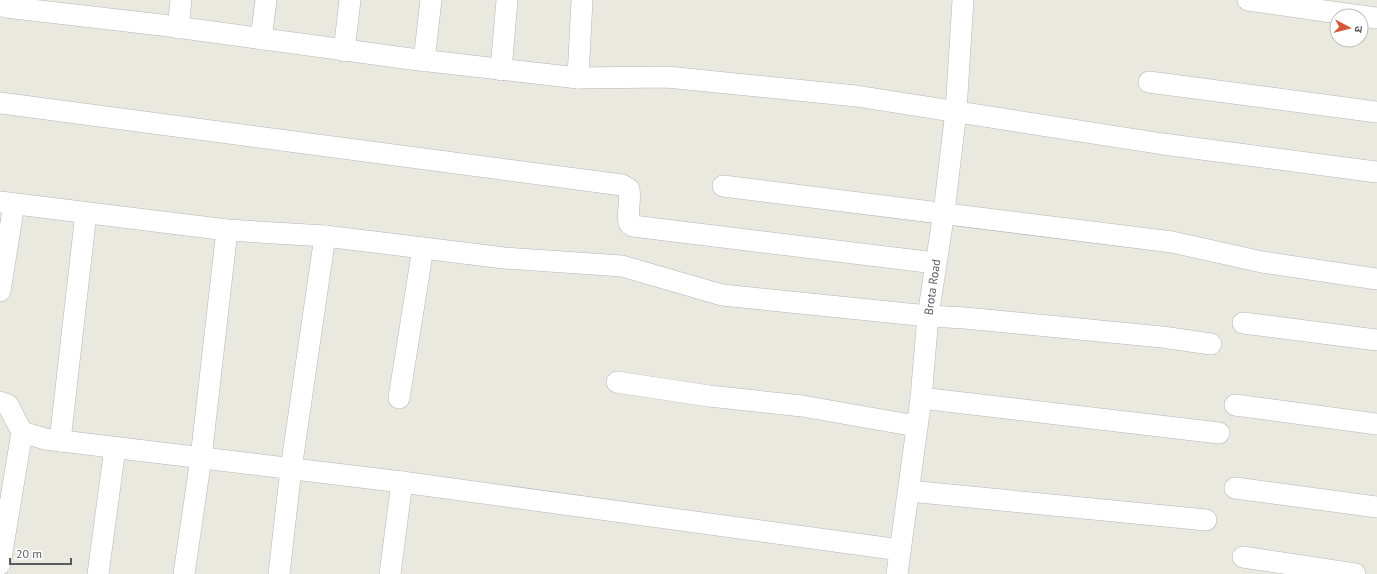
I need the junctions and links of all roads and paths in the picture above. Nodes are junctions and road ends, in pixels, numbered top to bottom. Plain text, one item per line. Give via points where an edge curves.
1 (181, 0) edge
2 (266, 0) edge
3 (350, 0) edge
4 (431, 0) edge
5 (507, 0) edge
6 (582, 0) edge
7 (963, 0) edge
8 (1248, 0) edge
9 (6, 7) dead end
10 (1329, 11) edge
11 (178, 28) junction
12 (262, 39) junction
13 (344, 51) junction
14 (424, 61) junction
15 (501, 70) junction
16 (578, 78) junction
17 (1149, 82) dead end
18 (0, 103) edge
19 (956, 111) junction
20 (1377, 112) edge
21 (1377, 172) edge
22 (723, 186) dead end
23 (7, 203) edge
24 (944, 212) junction
25 (86, 213) junction
26 (227, 230) junction
27 (325, 236) junction
28 (423, 248) junction
29 (935, 263) junction
30 (1377, 279) edge
31 (0, 291) edge
32 (928, 316) junction
33 (1243, 323) dead end
34 (1377, 340) edge
35 (1211, 344) dead end
36 (617, 382) dead end
37 (399, 398) dead end
38 (921, 398) junction
39 (0, 402) edge
40 (1235, 405) dead end
41 (1377, 424) edge
42 (916, 426) junction
43 (22, 432) junction
44 (1219, 433) dead end
45 (60, 441) junction
46 (115, 448) junction
47 (201, 458) junction
48 (291, 469) junction
49 (7, 480) edge
50 (402, 482) junction
51 (1236, 488) dead end
52 (909, 492) junction
53 (1377, 507) edge
54 (1206, 520) dead end
55 (900, 550) junction
56 (1243, 557) dead end
57 (0, 564) edge
58 (98, 574) edge
59 (184, 574) edge
60 (279, 574) edge
61 (390, 574) edge
62 (897, 574) edge
63 (1354, 574) edge

1 - 11 street
2 - 12 street
3 - 13 street
4 - 14 street
5 - 15 street
6 - 16 street
7 - 19 street, Brota Road
8 - 10 street
9 - 11 street
11 - 12 street
12 - 13 street
13 - 14 street
14 - 15 street
15 - 16 street
16 - 19 street via 667,77 856,96
17 - 20 street
18 - 29 street via 622,185 629,189 631,199 628,216 629,223 633,226
19 - 21 street via 1163,144
19 - 24 street, Brota Road
22 - 24 street
23 - 25 street
23 - 31 street
24 - 29 street, Brota Road
24 - 30 street via 1172,242 1256,261
25 - 26 street
25 - 45 street
26 - 27 street
26 - 47 street
27 - 28 street
27 - 48 street
28 - 32 street via 504,258 622,266 722,294
28 - 37 street
29 - 32 street, Brota Road
32 - 35 street via 1123,333
32 - 38 street, Brota Road
33 - 34 street
36 - 42 street via 709,396 802,406
38 - 42 street, Brota Road
38 - 44 street
39 - 43 street via 8,406
40 - 41 street
42 - 52 street, Brota Road
43 - 45 street
43 - 49 street
45 - 46 street
46 - 47 street
46 - 58 street
47 - 48 street
47 - 59 street
48 - 50 street
48 - 60 street
49 - 57 street
50 - 55 street
50 - 61 street
51 - 53 street
52 - 54 street
52 - 55 street, Brota Road
55 - 62 street, Brota Road
56 - 63 street

